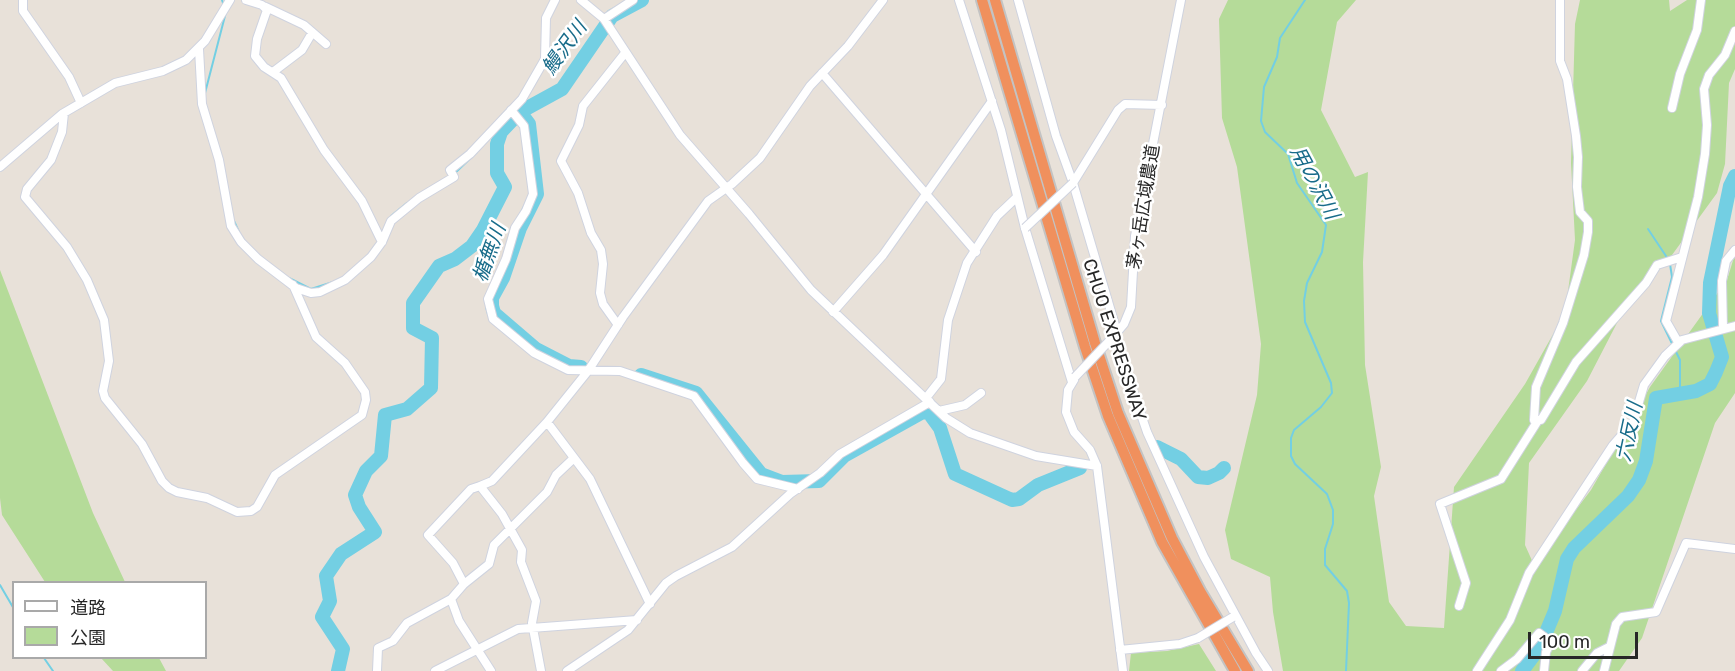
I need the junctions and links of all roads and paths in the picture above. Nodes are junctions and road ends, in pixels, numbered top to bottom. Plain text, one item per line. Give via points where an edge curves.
1 (23, 0) edge
2 (230, 0) edge
3 (246, 0) edge
4 (555, 0) edge
5 (581, 0) edge
6 (633, 0) edge
7 (883, 0) edge
8 (959, 0) edge
9 (982, 0) edge
10 (995, 0) edge
11 (1018, 0) edge
12 (1181, 0) edge
13 (1560, 0) edge
14 (1701, 0) edge
15 (266, 7) junction
16 (604, 19) junction
17 (1735, 32) edge
18 (312, 33) junction
19 (326, 44) dead end
20 (199, 49) junction
21 (625, 53) junction
22 (273, 72) junction
23 (822, 73) junction
24 (992, 101) junction
25 (81, 103) junction
26 (1161, 105) junction
27 (514, 108) junction
28 (1672, 108) dead end
29 (64, 113) junction
30 (0, 166) edge
31 (1073, 183) junction
32 (725, 187) junction
33 (925, 194) junction
34 (1017, 196) junction
35 (1025, 228) junction
36 (382, 242) junction
37 (1735, 250) edge
38 (976, 252) junction
39 (1682, 257) junction
40 (293, 285) junction
41 (833, 312) junction
42 (618, 325) junction
43 (1735, 326) edge
44 (1721, 328) junction
45 (1115, 335) junction
46 (1675, 344) junction
47 (588, 371) junction
48 (1074, 380) junction
49 (981, 393) dead end
50 (928, 400) junction
51 (939, 411) junction
52 (547, 422) junction
53 (1537, 422) junction
54 (574, 458) junction
55 (1097, 466) junction
56 (480, 486) junction
57 (801, 486) junction
58 (509, 529) junction
59 (1735, 549) edge
60 (464, 584) junction
61 (451, 599) junction
62 (650, 604) junction
63 (1459, 606) dead end
64 (1234, 616) junction
65 (637, 620) junction
66 (534, 628) junction
67 (1610, 647) junction
68 (477, 648) junction
69 (1120, 650) junction
70 (377, 671) edge
71 (435, 671) edge
72 (491, 671) edge
73 (541, 671) edge
74 (567, 671) edge
75 (1123, 671) edge
76 (1234, 671) edge
77 (1248, 671) edge
78 (1268, 671) edge
79 (1478, 671) edge
80 (1502, 671) edge
81 (1544, 671) edge
82 (1582, 671) edge
83 (1604, 671) edge

1 - 25 street via 23,11 69,77
2 - 20 street
3 - 15 street
4 - 27 street via 546,18 545,59
5 - 16 street
6 - 16 street
7 - 23 street
8 - 24 street
9 - 76 highway, CHUO EXPRESSWAY via 1108,416 1162,542
10 - 77 highway, CHUO EXPRESSWAY via 1118,413 1172,538
11 - 31 street
12 - 26 street, 茅ヶ岳広域農道
13 - 53 street via 1560,61 1576,136 1580,212 1588,221 1588,232 1563,323 1536,387 1532,417
14 - 28 street via 1697,30
15 - 18 street via 294,19
15 - 22 street via 254,51 258,61
16 - 21 street
17 - 39 street via 1704,89 1705,154
18 - 19 street
18 - 22 street via 302,50
20 - 25 street via 175,67 127,78
20 - 40 street via 202,104 219,160 231,226 241,242
21 - 32 street via 680,135
21 - 42 street via 583,106 579,125 561,162 602,250 600,293
22 - 36 street via 281,78 324,150 362,201
23 - 32 street via 771,145 747,171
23 - 33 street
24 - 33 street
24 - 34 street
25 - 29 street
26 - 31 street via 1125,104 1118,110
26 - 45 street, 茅ヶ岳広域農道 via 1135,236 1131,307
27 - 36 street via 450,170 453,175 396,215
27 - 47 street via 524,126 533,194 515,228 488,299 490,315 534,353 568,370
29 - 30 street
29 - 40 street via 62,132 51,160 25,196 67,247 87,280 104,320 109,361 105,398 142,444 169,488 207,498 237,512 251,512 275,475 362,415 364,392 345,363 316,337
31 - 35 street, bridge
31 - 45 street
32 - 41 street
32 - 42 street via 708,201
33 - 38 street
33 - 41 street via 883,255
34 - 35 street
34 - 38 street via 997,216
35 - 48 street
36 - 40 street via 361,267 329,288 311,292
37 - 44 street via 1726,261 1722,281
38 - 50 street via 967,263 948,321 941,379
39 - 46 street via 1666,321
39 - 53 street via 1657,265 1646,283 1576,362
41 - 50 street
42 - 47 street
43 - 44 street
44 - 46 street
45 - 48 street, 茅ヶ岳広域農道, bridge
45 - 64 street via 1147,432
46 - 79 street via 1644,385 1633,422 1613,445 1529,573 1510,620
47 - 52 street
47 - 57 street via 620,371 694,396 758,478
48 - 55 street via 1065,402 1068,422
49 - 51 street via 965,405
50 - 51 street
50 - 57 street via 840,454
51 - 55 street via 970,432 1036,456
52 - 54 street
52 - 56 street via 492,481
53 - 63 street via 1501,479 1440,504 1466,583
54 - 58 street via 556,475 547,492
54 - 62 street via 590,480
55 - 69 street
56 - 58 street
56 - 60 street via 471,489 428,535 453,563
57 - 62 street via 732,547 666,583
58 - 60 street via 491,549 489,564
58 - 66 street via 522,550 522,562 536,601
59 - 67 street via 1686,543 1656,612 1622,617
60 - 61 street
61 - 68 street via 459,621
61 - 70 street via 407,623 393,641 378,648
62 - 65 street
64 - 69 street, bridge via 1180,644
64 - 78 street
65 - 66 street
65 - 74 street via 615,641
66 - 68 street via 518,629
66 - 73 street
67 - 82 street via 1597,653
67 - 83 street
68 - 71 street
68 - 72 street
69 - 75 street
80 - 81 street via 1539,633 1551,642

